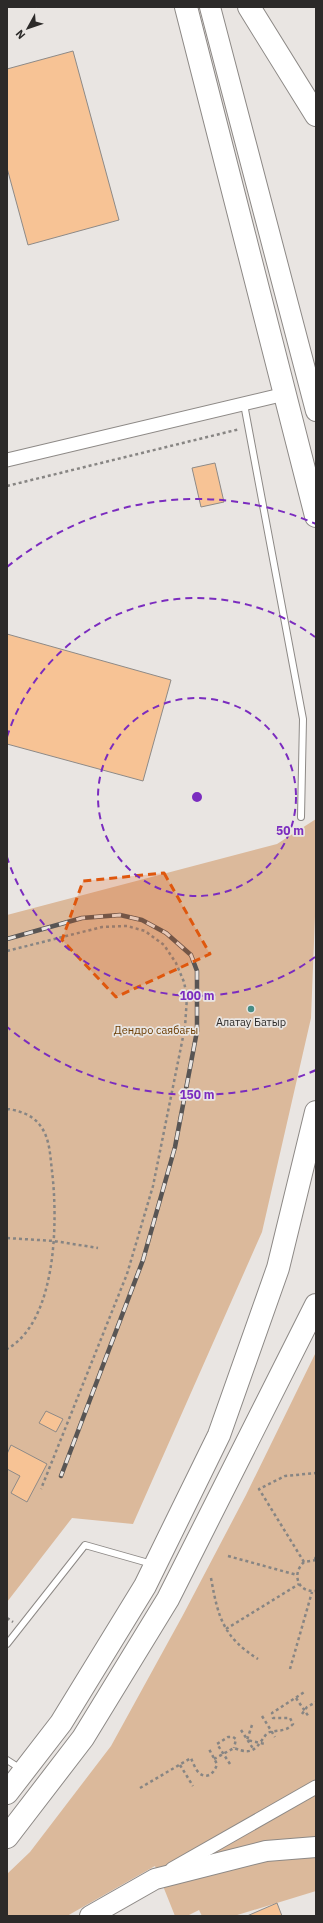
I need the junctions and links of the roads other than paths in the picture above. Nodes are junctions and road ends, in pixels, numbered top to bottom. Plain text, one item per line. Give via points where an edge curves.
1 (186, 7) edge
2 (210, 7) edge
3 (249, 7) edge
4 (316, 115) edge
5 (285, 394) junction
6 (244, 404) junction
7 (316, 411) edge
8 (7, 460) edge
9 (316, 516) edge
10 (301, 817) dead end
11 (316, 1112) edge
12 (316, 1305) edge
13 (155, 1565) junction
14 (7, 1644) edge
15 (16, 1765) edge
16 (316, 1787) edge
17 (7, 1793) edge
18 (7, 1837) edge
19 (316, 1846) edge
20 (155, 1879) junction
21 (90, 1916) edge

1 - 5 highway
2 - 7 main road
3 - 4 highway
5 - 6 street
5 - 9 highway
6 - 8 street
6 - 10 lane via 303,720
11 - 13 highway via 278,1268 222,1427
12 - 18 highway via 168,1599 83,1738
13 - 14 lane via 85,1545
13 - 15 highway via 145,1586 61,1723
15 - 17 highway
16 - 20 street
19 - 20 main road via 266,1851
20 - 21 main road

